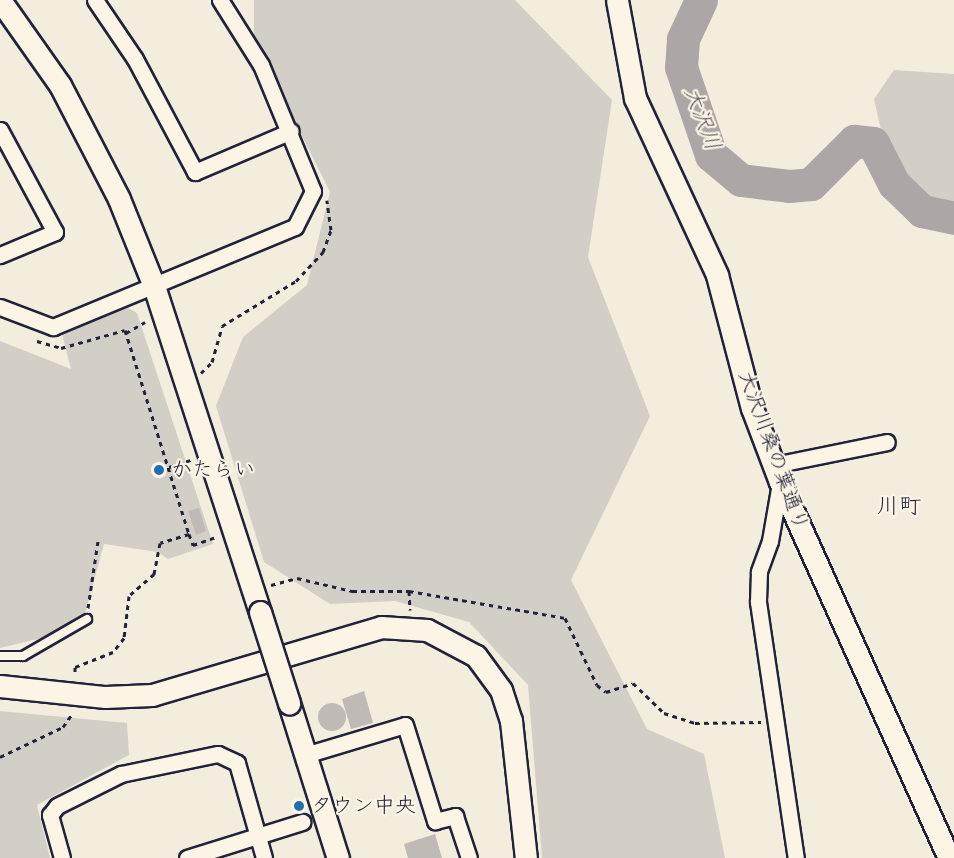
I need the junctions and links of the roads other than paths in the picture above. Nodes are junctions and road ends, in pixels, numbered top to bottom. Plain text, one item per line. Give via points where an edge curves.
1 (0, 0) edge
2 (95, 0) edge
3 (220, 0) edge
4 (617, 0) edge
5 (0, 130) edge
6 (291, 131) junction
7 (0, 255) edge
8 (154, 286) junction
9 (0, 307) edge
10 (887, 442) dead end
11 (777, 473) junction
12 (87, 619) road end
13 (0, 656) edge
14 (0, 686) edge
15 (306, 754) junction
16 (302, 822) dead end
17 (258, 836) junction
18 (62, 858) edge
19 (187, 858) edge
20 (264, 858) edge
21 (338, 858) edge
22 (469, 858) edge
23 (526, 858) edge
24 (796, 858) edge
25 (949, 858) edge

1 - 8 street via 60,85 118,199
2 - 6 street via 135,59 195,172
3 - 6 street via 261,66
4 - 11 street, 大沢川桑の葉通り via 635,98 717,275 752,408
5 - 7 street via 55,232
6 - 8 street via 313,191 295,227
8 - 9 street via 53,327
8 - 15 street, bridge
10 - 11 street
11 - 24 street via 771,541 759,572 758,602
11 - 25 street, 大沢川桑の葉通り
12 - 13 lane via 22,656
14 - 23 street via 105,697 152,695 381,627 427,630 476,656 501,690 511,721
15 - 21 street
15 - 22 street via 405,725 435,821 456,816
16 - 17 street
17 - 18 street via 237,763 218,753 121,774 57,806 50,815
17 - 19 street
17 - 20 street

